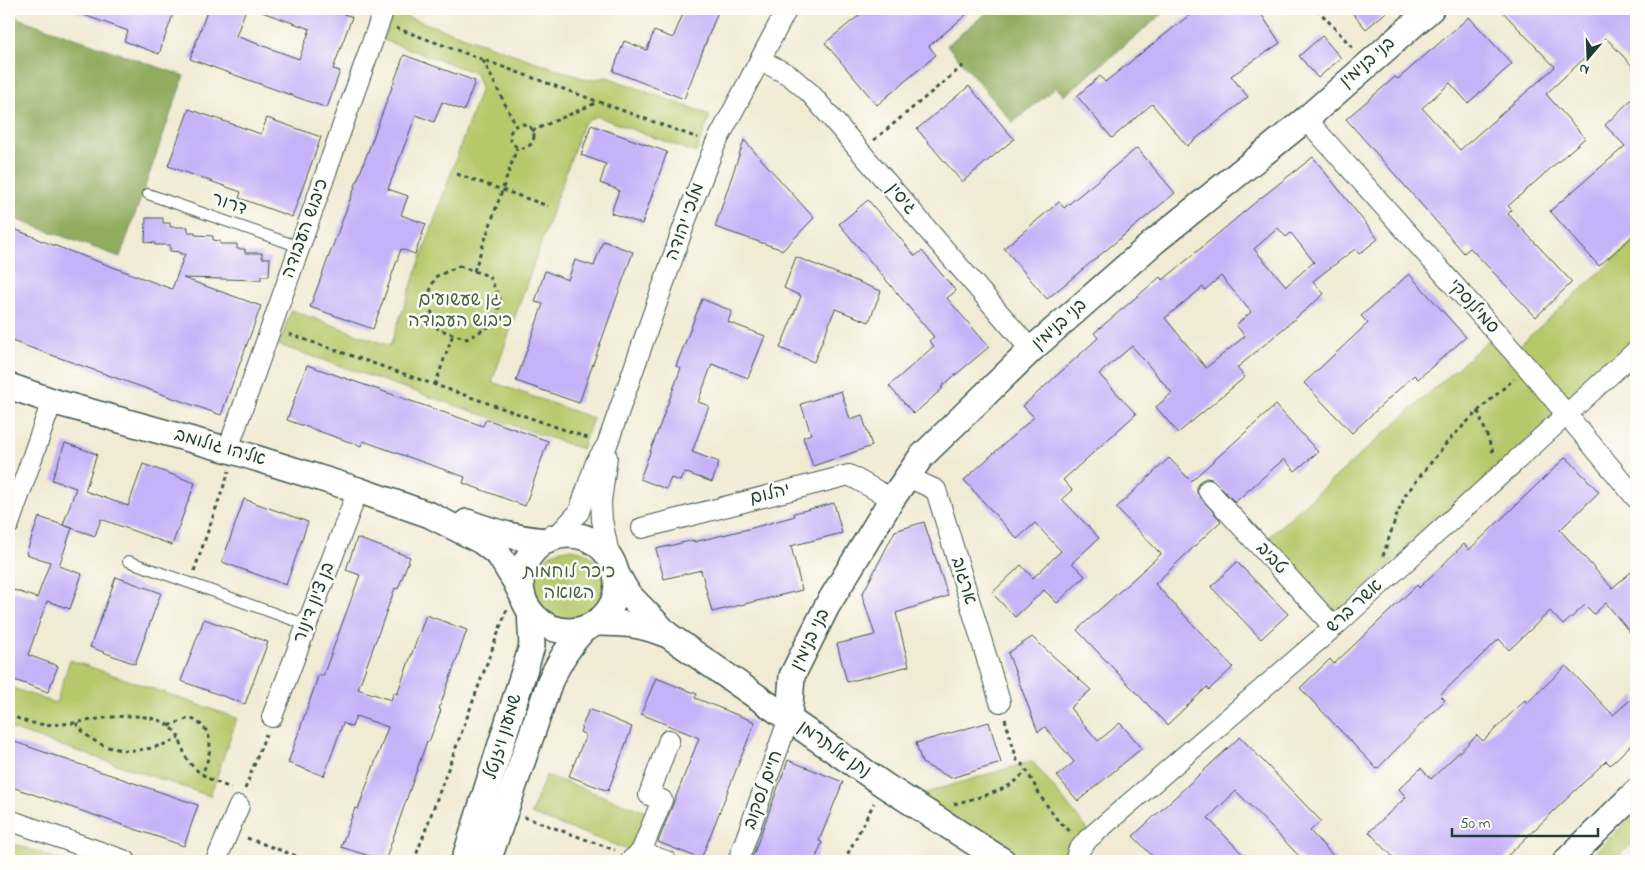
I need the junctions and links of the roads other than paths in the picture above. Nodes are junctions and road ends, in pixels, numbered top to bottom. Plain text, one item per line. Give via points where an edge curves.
1 (787, 9) edge
2 (1430, 9) edge
3 (382, 15) edge
4 (760, 60) junction
5 (1306, 119) junction
6 (148, 194) dead end
7 (300, 247) junction
8 (1031, 350) junction
9 (1636, 351) edge
10 (9, 386) edge
11 (52, 401) junction
12 (1567, 414) junction
13 (598, 442) junction
14 (232, 451) junction
15 (908, 477) junction
16 (358, 490) junction
17 (1208, 490) dead end
18 (1636, 498) edge
19 (892, 499) junction
20 (430, 515) junction
21 (9, 524) edge
22 (642, 528) dead end
23 (551, 539) junction
24 (128, 562) dead end
25 (613, 566) junction
26 (521, 604) junction
27 (307, 625) junction
28 (590, 626) junction
29 (1334, 627) junction
30 (668, 635) junction
31 (1000, 702) road end
32 (272, 717) road end
33 (789, 718) junction
34 (669, 740) dead end
35 (1636, 792) edge
36 (239, 806) road end
37 (9, 820) edge
38 (635, 857) edge
39 (126, 861) edge
40 (217, 861) edge
41 (464, 861) edge
42 (488, 861) edge
43 (666, 861) edge
44 (738, 861) edge
45 (1003, 861) edge
46 (1074, 861) edge
47 (1566, 861) edge

1 - 4 street, מלכי יהודה
2 - 5 street, בני בנימין
3 - 7 street, כיבוש העבודה
4 - 8 street, גיסין via 789,75 810,93
4 - 13 street, מלכי יהודה via 715,144
5 - 8 street, בני בנימין via 1155,241
5 - 12 street, סמילנסקי
6 - 7 lane, דרור
7 - 14 street, כיבוש העבודה
8 - 15 street, בני בנימין via 921,457
9 - 12 street, אשר ברש
10 - 11 street, אליהו גולומב
11 - 14 street, אליהו גולומב
11 - 21 street
12 - 18 street, סמילנסקי
12 - 29 street, אשר ברש
13 - 23 street, מלכי יהודה via 596,462 579,512
13 - 25 street, מלכי יהודה via 607,464 601,502 602,520
14 - 16 street, אליהו גולומב
15 - 19 street, בני בנימין
15 - 31 street, ארגוב via 936,490
16 - 20 street, אליהו גולומב
16 - 27 street, בן ציון דינור
17 - 29 street, טביב
19 - 22 street, יהלום via 849,475
19 - 33 street, בני בנימין via 827,606 792,676
20 - 23 street, אליהו גולומב via 452,517 528,540
20 - 26 street, אליהו גולומב via 481,541 499,555 515,581
23 - 25 street via 584,538 603,550
23 - 26 street via 530,554 523,568
24 - 27 lane
25 - 28 street via 616,589 612,604 605,615
25 - 30 street, נתן אלתרמן via 628,594
26 - 28 street via 540,622 556,629 572,631
26 - 41 street, שמעון ויזנטל via 532,646
27 - 32 street, בן ציון דינור
28 - 30 street, נתן אלתרמן via 624,622
28 - 42 street, שמעון ויזנטל via 562,655 550,681
29 - 46 street, אשר ברש via 1088,839
30 - 33 street, נתן אלתרמן
33 - 44 street, חיים לסקוב
33 - 45 street, נתן אלתרמן
34 - 38 street via 649,795 662,800
35 - 47 street
36 - 40 street
37 - 39 street
38 - 43 street

